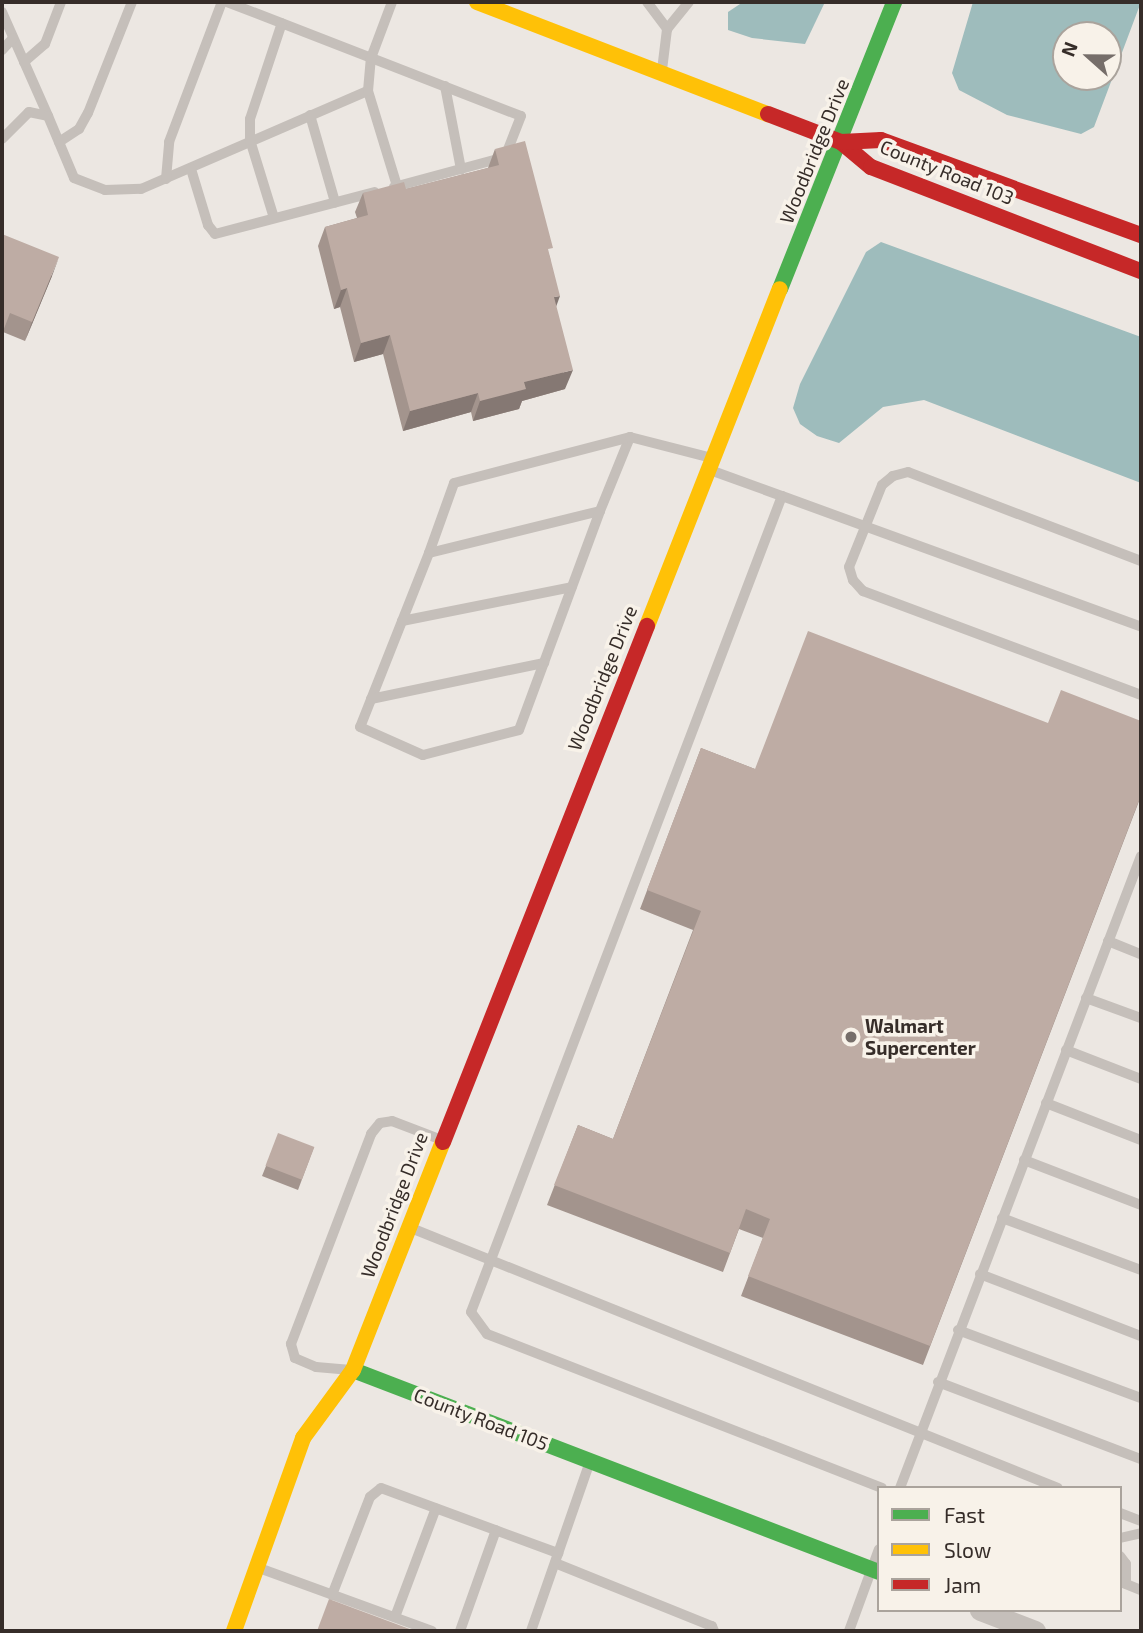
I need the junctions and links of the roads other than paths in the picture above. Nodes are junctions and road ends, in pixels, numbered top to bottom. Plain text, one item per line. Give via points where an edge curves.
1 (61, 2) edge
2 (132, 2) edge
3 (225, 2) edge
4 (393, 2) edge
5 (477, 2) edge
6 (647, 2) edge
7 (689, 2) edge
8 (894, 2) edge
9 (2, 12) edge
10 (282, 23) junction
11 (667, 29) junction
12 (13, 38) junction
13 (2, 50) edge
14 (372, 58) junction
15 (24, 62) junction
16 (662, 73) junction
17 (445, 86) junction
18 (368, 91) junction
19 (310, 115) junction
20 (48, 116) junction
21 (2, 139) edge
22 (250, 140) junction
23 (58, 142) junction
24 (841, 142) junction
25 (191, 169) junction
26 (461, 169) junction
27 (166, 179) junction
28 (397, 186) junction
29 (335, 202) junction
30 (274, 218) junction
31 (1141, 235) edge
32 (1141, 271) edge
33 (629, 437) junction
34 (710, 463) junction
35 (782, 496) junction
36 (600, 511) junction
37 (864, 526) junction
38 (429, 553) junction
39 (1141, 561) edge
40 (572, 587) junction
41 (402, 621) junction
42 (1141, 628) edge
43 (544, 663) junction
44 (1141, 695) edge
45 (371, 699) junction
46 (1141, 856) edge
47 (1137, 881) edge
48 (1108, 941) junction
49 (1141, 954) edge
50 (1086, 998) junction
51 (1141, 1018) edge
52 (1066, 1050) junction
53 (1141, 1079) edge
54 (1046, 1103) junction
55 (442, 1140) junction
56 (1141, 1140) edge
57 (1024, 1160) junction
58 (1141, 1205) edge
59 (1002, 1218) junction
60 (408, 1227) junction
61 (492, 1259) junction
62 (1141, 1270) edge
63 (980, 1274) junction
64 (958, 1330) junction
65 (1141, 1336) edge
66 (354, 1370) junction
67 (938, 1382) junction
68 (1141, 1398) edge
69 (919, 1433) junction
70 (1141, 1460) edge
71 (591, 1461) junction
72 (1031, 1482) edge
73 (877, 1486) edge
74 (901, 1486) edge
75 (1049, 1486) edge
76 (436, 1508) junction
77 (1122, 1514) edge
78 (1141, 1521) edge
79 (496, 1530) junction
80 (1141, 1532) edge
81 (1122, 1537) edge
82 (557, 1558) junction
83 (1122, 1559) edge
84 (257, 1567) junction
85 (875, 1570) edge
86 (1123, 1583) edge
87 (1141, 1590) edge
88 (332, 1595) junction
89 (985, 1612) edge
90 (395, 1617) junction
91 (532, 1629) edge
92 (234, 1631) edge
93 (432, 1631) edge
94 (460, 1631) edge
95 (544, 1631) edge
96 (714, 1631) edge
97 (849, 1631) edge
98 (1035, 1631) edge

1 - 15 lane via 45,44
2 - 23 lane via 88,113 79,129
3 - 10 lane
3 - 27 lane via 169,142
4 - 14 lane
5 - 16 street
6 - 11 lane
7 - 11 lane
8 - 24 street, Woodbridge Drive
9 - 12 lane
10 - 14 lane
10 - 22 lane via 253,103
11 - 16 lane
12 - 13 lane
12 - 15 lane
14 - 17 lane
14 - 18 lane
15 - 20 lane
16 - 24 street
17 - 26 lane
17 - 26 lane via 521,116 505,157
18 - 19 lane
18 - 28 lane
19 - 22 lane
19 - 29 lane
20 - 21 lane via 29,112
20 - 23 lane
22 - 25 lane
22 - 30 lane
23 - 27 lane via 74,178 105,190 141,189
24 - 31 street, County Road 103 via 881,140
24 - 32 street, County Road 103 via 872,167
24 - 34 street, Woodbridge Drive
25 - 27 lane
25 - 30 lane via 215,234
26 - 28 lane
28 - 29 lane
29 - 30 lane
33 - 34 lane
33 - 36 lane
33 - 38 lane via 454,483
34 - 35 lane
34 - 55 street, Woodbridge Drive
35 - 37 lane
35 - 61 lane
36 - 38 lane
36 - 40 lane
37 - 39 lane via 882,485 893,475 908,472
37 - 42 lane
37 - 44 lane via 849,567 863,591
38 - 41 lane
40 - 41 lane
40 - 43 lane
41 - 45 lane
43 - 45 lane
43 - 45 lane via 519,730 423,755 360,727
46 - 47 lane
47 - 48 lane
48 - 49 lane
48 - 50 lane
50 - 51 lane
50 - 52 lane
52 - 53 lane
52 - 54 lane
54 - 56 lane
54 - 57 lane
55 - 60 street, Woodbridge Drive
55 - 66 lane via 392,1121 380,1123 371,1134 300,1319 291,1343 295,1358 316,1367
57 - 58 lane
57 - 59 lane
59 - 62 lane
59 - 63 lane
60 - 61 lane
60 - 66 street, Woodbridge Drive
61 - 69 lane
61 - 73 lane via 471,1312 487,1334
63 - 64 lane
63 - 65 lane
64 - 67 lane
64 - 68 lane
66 - 71 street, County Road 105
66 - 84 street via 303,1438
67 - 69 lane
67 - 70 lane
69 - 72 lane
69 - 74 lane
71 - 82 lane
71 - 85 street, County Road 105
72 - 75 lane
76 - 79 lane
76 - 88 lane via 381,1488 370,1496
76 - 90 lane
77 - 78 lane
79 - 82 lane
79 - 94 lane
80 - 81 lane
82 - 91 lane
82 - 96 lane via 712,1626
83 - 86 lane via 1126,1564
84 - 88 lane
84 - 92 street
85 - 97 lane
86 - 87 lane
88 - 90 lane
89 - 98 street
90 - 93 lane
91 - 95 lane

